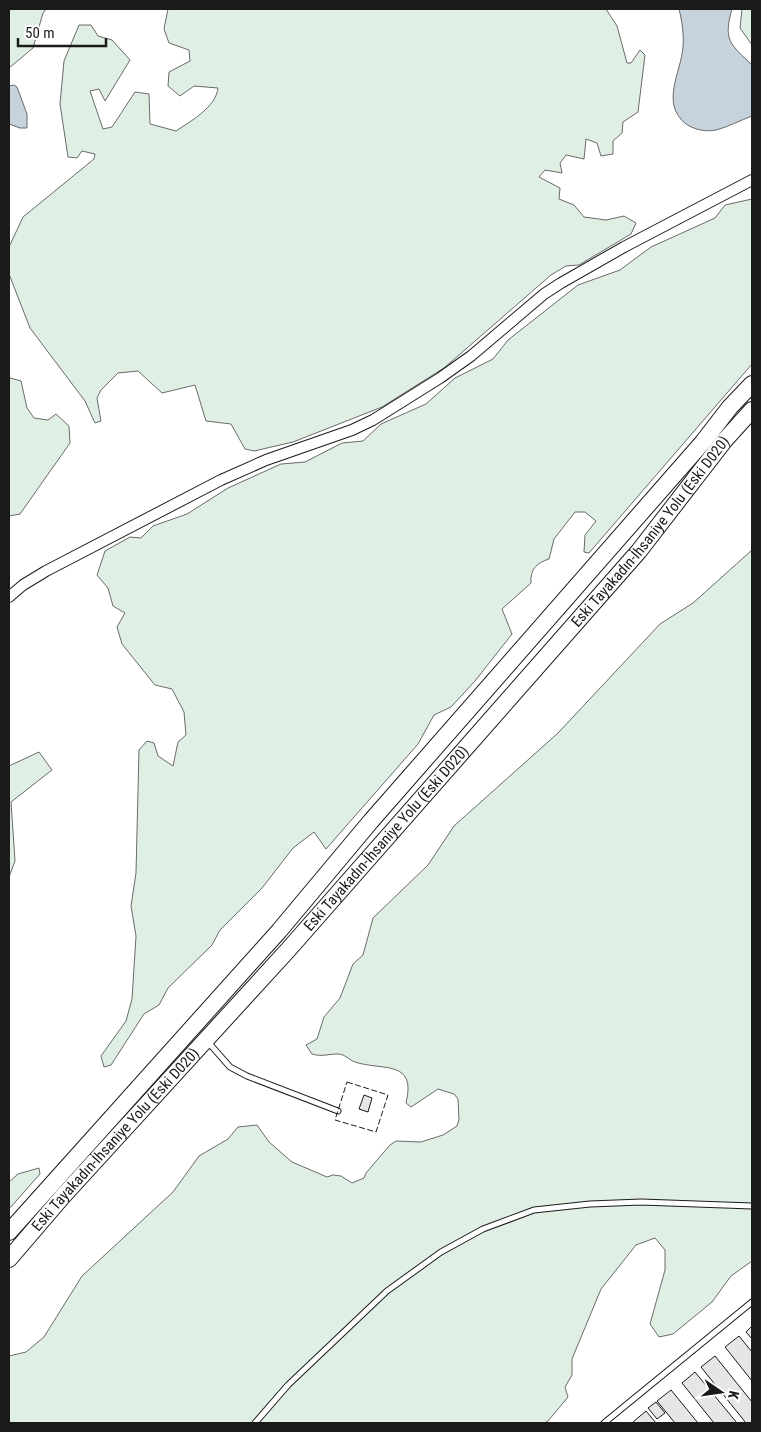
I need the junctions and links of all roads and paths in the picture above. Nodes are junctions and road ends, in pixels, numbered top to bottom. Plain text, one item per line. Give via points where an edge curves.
1 (752, 180) edge
2 (752, 384) edge
3 (752, 410) edge
4 (9, 597) edge
5 (206, 1040) junction
6 (338, 1111) dead end
7 (752, 1206) edge
8 (9, 1232) edge
9 (9, 1259) edge
10 (752, 1302) edge
11 (255, 1423) edge
12 (604, 1423) edge

1 - 4 street via 561,283 463,361 373,420 221,480 46,571
2 - 8 main road, Eski Tayakadın-İhsaniye Yolu (Eski D020) via 371,821 280,931
3 - 5 main road, Eski Tayakadın-İhsaniye Yolu (Eski D020) via 639,551
5 - 6 lane via 230,1067
5 - 9 main road, Eski Tayakadın-İhsaniye Yolu (Eski D020)
7 - 11 lane via 641,1202 590,1204 534,1210 483,1230 441,1252 387,1291 288,1385
10 - 12 lane

